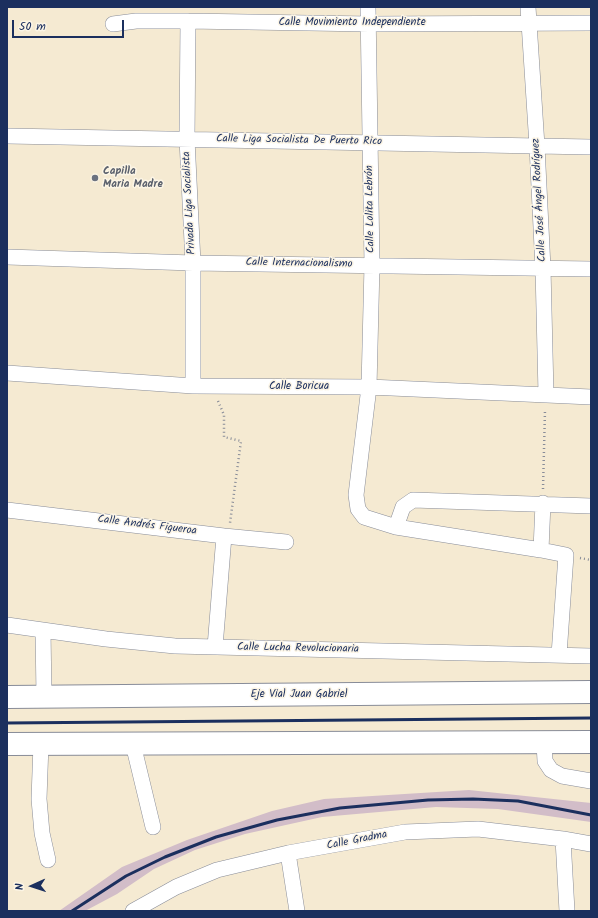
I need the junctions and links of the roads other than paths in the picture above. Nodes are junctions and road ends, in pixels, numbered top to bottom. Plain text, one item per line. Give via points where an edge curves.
1 (368, 7) edge
2 (528, 7) edge
3 (188, 21) junction
4 (530, 23) junction
5 (591, 23) edge
6 (113, 24) dead end
7 (369, 24) junction
8 (7, 136) edge
9 (187, 139) junction
10 (370, 143) junction
11 (537, 146) junction
12 (591, 147) edge
13 (7, 257) edge
14 (193, 262) junction
15 (372, 265) junction
16 (543, 268) junction
17 (591, 269) edge
18 (7, 373) edge
19 (193, 386) junction
20 (369, 387) junction
21 (546, 394) junction
22 (591, 397) edge
23 (543, 503) junction
24 (591, 506) edge
25 (7, 510) edge
26 (396, 527) junction
27 (224, 536) junction
28 (286, 542) dead end
29 (541, 550) junction
30 (7, 625) edge
31 (43, 630) junction
32 (215, 647) junction
33 (559, 655) junction
34 (591, 656) edge
35 (591, 692) edge
36 (44, 696) junction
37 (7, 697) edge
38 (591, 742) edge
39 (544, 743) junction
40 (7, 744) edge
41 (41, 744) junction
42 (133, 744) junction
43 (591, 781) edge
44 (153, 827) dead end
45 (564, 839) junction
46 (591, 844) edge
47 (288, 853) junction
48 (48, 860) dead end
49 (137, 910) edge
50 (297, 911) edge
51 (567, 911) edge

1 - 7 street, Calle Lolita Lebrón
2 - 4 street, Calle José Ángel Rodríguez
3 - 6 street, Calle Movimiento Independiente via 136,21
3 - 7 street, Calle Movimiento Independiente
3 - 9 street, Privada Liga Socialista
4 - 5 street, Calle Movimiento Independiente
4 - 7 street, Calle Movimiento Independiente
4 - 11 street, Calle José Ángel Rodríguez
7 - 10 street, Calle Lolita Lebrón
8 - 9 street, Calle Liga Socialista De Puerto Rico
9 - 10 street, Calle Liga Socialista De Puerto Rico
9 - 14 street, Privada Liga Socialista
10 - 11 street, Calle Liga Socialista De Puerto Rico
10 - 15 street, Calle Lolita Lebrón
11 - 12 street, Calle Liga Socialista De Puerto Rico
11 - 16 street, Calle José Ángel Rodríguez
13 - 14 street, Calle Internacionalismo
14 - 15 street, Calle Internacionalismo
14 - 19 street, Privada Liga Socialista
15 - 16 street, Calle Internacionalismo
15 - 20 street, Calle Lolita Lebrón
16 - 17 street, Calle Internacionalismo
16 - 21 street, Calle José Ángel Rodríguez
18 - 19 street, Calle Boricua
19 - 20 street, Calle Boricua
20 - 21 street, Calle Boricua
20 - 26 street, Calle Lolita Lebrón via 356,495 358,509 364,517
21 - 22 street, Calle Boricua
23 - 24 street
23 - 26 street via 413,500 403,508
23 - 29 street
25 - 27 street, Calle Andrés Figueroa
26 - 29 street
27 - 28 street, Calle Andrés Figueroa
27 - 32 street
29 - 33 street via 566,555
30 - 31 street, Calle Lucha Revolucionaria
31 - 32 street, Calle Lucha Revolucionaria via 176,646
31 - 36 street
32 - 33 street, Calle Lucha Revolucionaria
33 - 34 street, Calle Lucha Revolucionaria
35 - 36 main road, Eje Vial Juan Gabriel
36 - 37 main road, Eje Vial Juan Gabriel
38 - 39 main road
39 - 42 main road
39 - 43 street via 545,761 551,770 562,776
40 - 41 main road
41 - 42 main road
41 - 48 street via 39,798 42,833
42 - 44 street
45 - 46 street, Calle Gradma
45 - 47 street, Calle Gradma via 478,829 413,832
45 - 51 street
47 - 49 street, Calle Gradma via 217,870 176,887
47 - 50 street

